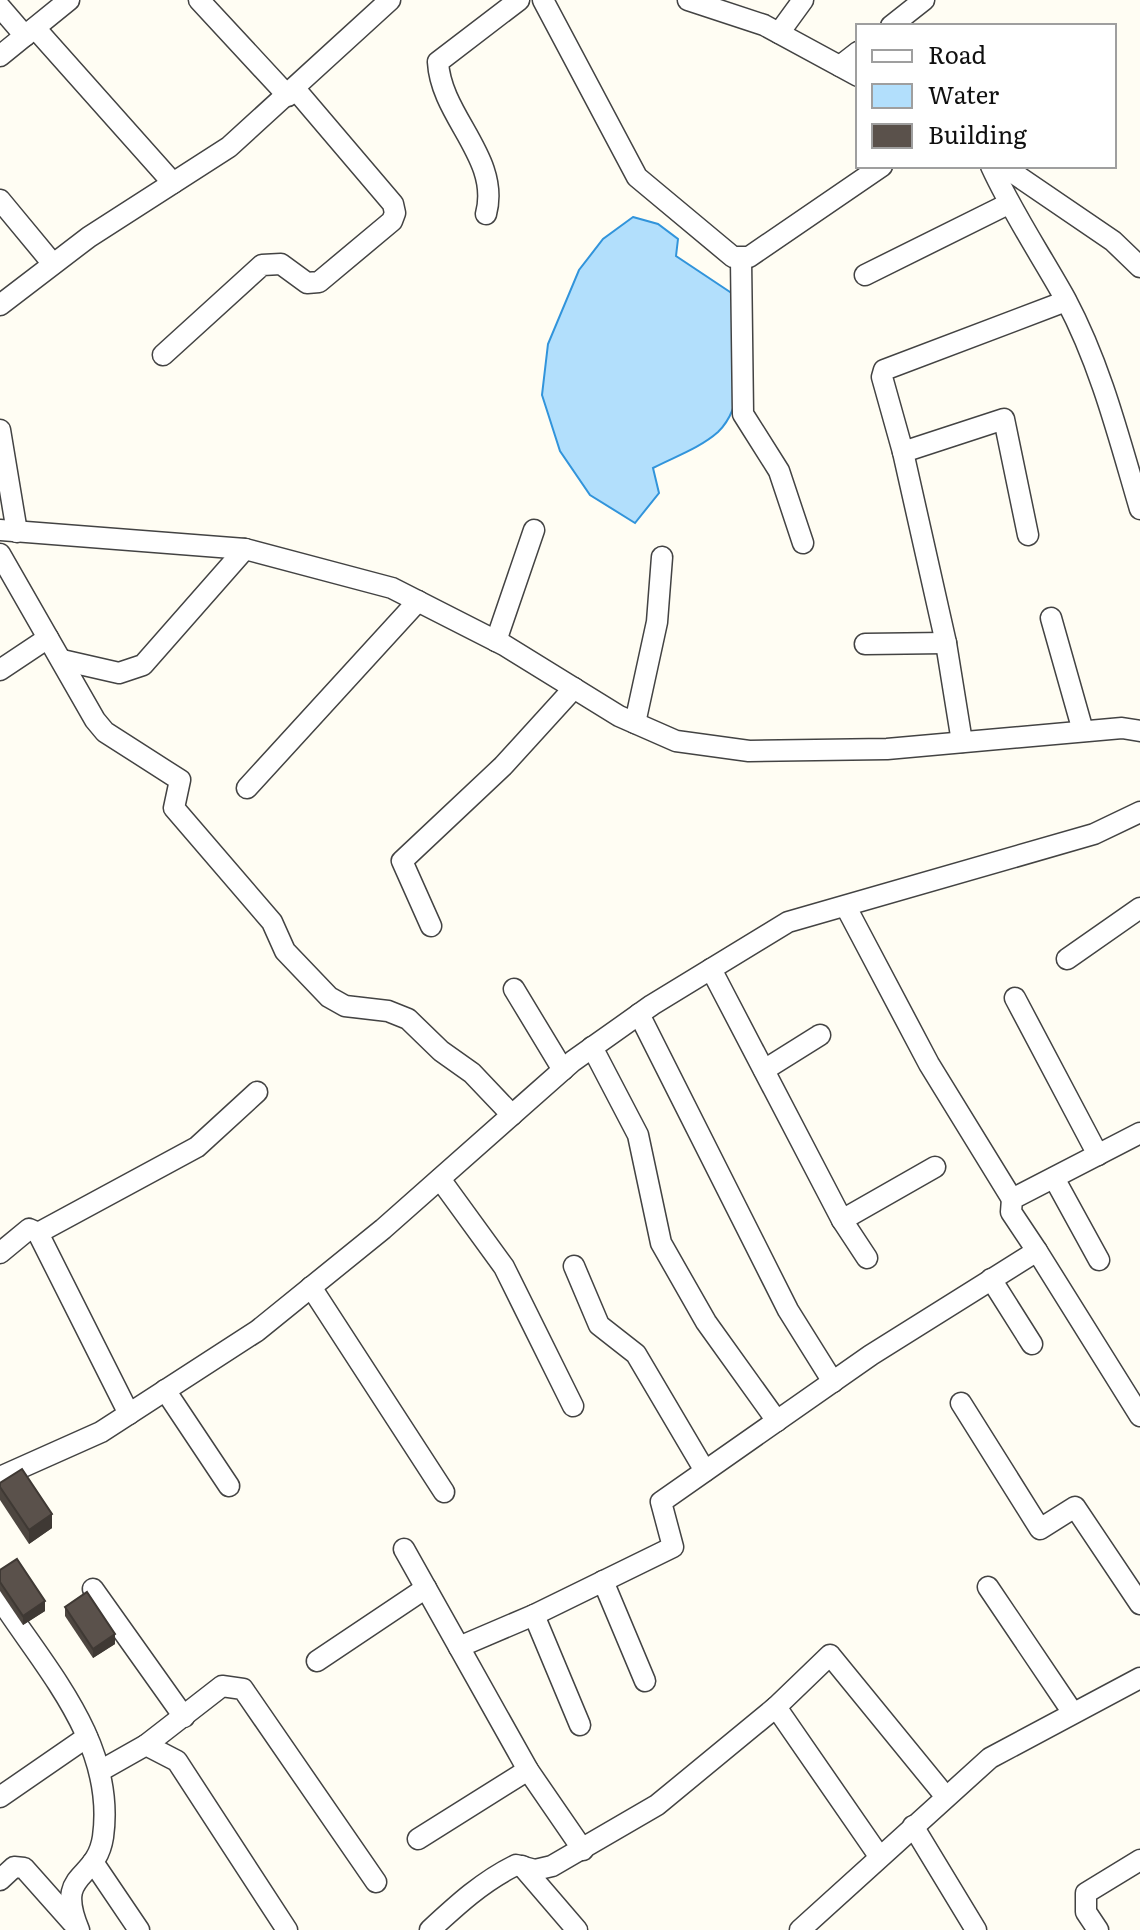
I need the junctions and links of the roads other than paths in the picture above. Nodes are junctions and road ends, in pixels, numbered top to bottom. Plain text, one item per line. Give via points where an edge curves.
1 (69, 0) edge
2 (199, 0) edge
3 (390, 0) edge
4 (519, 0) edge
5 (543, 0) edge
6 (688, 0) edge
7 (803, 0) edge
8 (924, 0) edge
9 (0, 7) edge
10 (894, 24) edge
11 (30, 32) junction
12 (779, 33) junction
13 (0, 56) edge
14 (849, 71) edge
15 (292, 93) junction
16 (879, 168) edge
17 (992, 168) edge
18 (1006, 168) edge
19 (173, 183) junction
20 (0, 200) edge
21 (1008, 204) junction
22 (486, 214) dead end
23 (741, 259) junction
24 (1139, 263) edge
25 (53, 264) junction
26 (865, 275) dead end
27 (1066, 301) junction
28 (0, 305) edge
29 (163, 355) dead end
30 (0, 430) edge
31 (903, 452) junction
32 (1140, 509) edge
33 (534, 530) dead end
34 (8, 531) edge
35 (1028, 535) dead end
36 (803, 543) dead end
37 (245, 549) junction
38 (0, 554) edge
39 (662, 557) dead end
40 (418, 601) junction
41 (1051, 618) dead end
42 (48, 638) junction
43 (496, 641) junction
44 (946, 643) junction
45 (865, 644) dead end
46 (62, 660) junction
47 (0, 670) edge
48 (574, 688) junction
49 (635, 723) junction
50 (1083, 731) junction
51 (1140, 731) edge
52 (962, 742) junction
53 (247, 788) dead end
54 (1140, 812) edge
55 (846, 907) junction
56 (1140, 908) edge
57 (431, 926) dead end
58 (1067, 959) dead end
59 (711, 969) junction
60 (514, 989) dead end
61 (1015, 998) dead end
62 (639, 1014) junction
63 (820, 1035) dead end
64 (592, 1047) junction
65 (563, 1070) junction
66 (764, 1070) junction
67 (257, 1092) dead end
68 (512, 1115) junction
69 (1140, 1133) edge
70 (1098, 1155) junction
71 (935, 1167) dead end
72 (1054, 1178) junction
73 (440, 1179) junction
74 (1012, 1199) junction
75 (842, 1220) junction
76 (38, 1233) junction
77 (1037, 1251) junction
78 (0, 1253) edge
79 (867, 1258) dead end
80 (1099, 1260) dead end
81 (574, 1266) dead end
82 (991, 1279) junction
83 (311, 1287) junction
84 (1032, 1344) dead end
85 (833, 1382) junction
86 (165, 1390) junction
87 (961, 1403) dead end
88 (573, 1406) dead end
89 (129, 1414) junction
90 (1140, 1416) edge
91 (777, 1421) junction
92 (705, 1471) junction
93 (0, 1477) edge
94 (229, 1486) dead end
95 (444, 1492) dead end
96 (404, 1549) dead end
97 (603, 1581) junction
98 (988, 1587) dead end
99 (426, 1588) junction
100 (93, 1589) dead end
101 (0, 1599) edge
102 (1140, 1604) edge
103 (534, 1615) junction
104 (459, 1647) junction
105 (317, 1661) dead end
106 (1140, 1678) edge
107 (645, 1681) dead end
108 (776, 1707) junction
109 (1073, 1713) junction
110 (184, 1717) junction
111 (580, 1725) dead end
112 (87, 1737) junction
113 (146, 1745) junction
114 (528, 1770) junction
115 (100, 1771) junction
116 (0, 1797) edge
117 (946, 1797) junction
118 (913, 1826) junction
119 (418, 1839) dead end
120 (583, 1850) junction
121 (879, 1856) junction
122 (1140, 1860) edge
123 (93, 1862) junction
124 (522, 1866) junction
125 (0, 1880) edge
126 (376, 1882) dead end
127 (443, 1925) edge
128 (805, 1928) edge
129 (78, 1929) edge
130 (139, 1930) edge
131 (287, 1930) edge
132 (577, 1930) edge
133 (976, 1930) edge
134 (1098, 1930) edge

1 - 11 street
2 - 15 street
3 - 15 street
4 - 22 street via 438,62 442,87 488,177
5 - 23 street via 637,177
6 - 12 street
7 - 12 street
8 - 10 street
9 - 11 street
11 - 13 street
11 - 19 street
12 - 14 street
15 - 19 street via 229,147
15 - 29 street via 393,204 392,221 319,282 307,283 281,264 262,265
16 - 23 street
17 - 21 street
18 - 24 street
19 - 25 street
20 - 25 street
21 - 26 street
21 - 27 street
23 - 36 street via 743,414 779,471
25 - 28 street
27 - 31 street via 884,370
27 - 32 street via 1107,395
30 - 34 street
31 - 35 street via 1004,419
31 - 44 street
33 - 43 street
34 - 37 street
37 - 40 street via 392,588
37 - 46 street via 143,665 119,673
38 - 42 street
39 - 49 street via 657,622
40 - 43 street
40 - 53 street
41 - 50 street
42 - 46 street
42 - 47 street
43 - 48 street
44 - 45 street
44 - 52 street
46 - 68 street via 105,732 180,780 174,808 272,922 285,951 329,997 345,1006 408,1019
48 - 49 street
48 - 57 street via 503,766 402,861
49 - 52 street via 676,741 749,751
50 - 51 street
50 - 52 street
54 - 55 street via 1094,834
55 - 59 street via 788,922
55 - 74 street via 929,1064
56 - 58 street
59 - 62 street
59 - 66 street
60 - 65 street
61 - 70 street
62 - 64 street
62 - 85 street via 788,1310
63 - 66 street
64 - 65 street
64 - 91 street via 638,1135 661,1243 706,1322
65 - 68 street
66 - 75 street
67 - 76 street via 197,1147
68 - 73 street
69 - 70 street
70 - 72 street
71 - 75 street
72 - 74 street
72 - 80 street
73 - 83 street
73 - 88 street via 493,1248
74 - 77 street via 1011,1212
75 - 79 street
76 - 78 street via 29,1229
76 - 89 street
77 - 82 street
77 - 90 street
81 - 92 street via 599,1325 631,1348
82 - 84 street
82 - 85 street
83 - 86 street via 257,1331
83 - 95 street
85 - 91 street
86 - 89 street
86 - 94 street
87 - 102 street via 1040,1529 1075,1507
89 - 93 street
91 - 92 street
92 - 97 street via 661,1502 673,1547
96 - 99 street
97 - 103 street
97 - 107 street
98 - 109 street
99 - 104 street
99 - 105 street
100 - 110 street
101 - 112 street via 65,1693
103 - 104 street
103 - 111 street
104 - 114 street
106 - 109 street
108 - 117 street via 830,1655
108 - 120 street via 657,1805
108 - 121 street
109 - 117 street via 990,1758
110 - 113 street
110 - 126 street via 222,1686 243,1689
112 - 115 street
112 - 116 street
113 - 115 street
113 - 131 street via 177,1761
114 - 119 street
114 - 120 street
115 - 123 street via 103,1836
117 - 118 street
118 - 121 street
118 - 133 street
120 - 124 street via 552,1866
121 - 128 street
122 - 134 street via 1086,1893 1086,1912
123 - 129 street via 70,1890
123 - 130 street
124 - 127 street via 472,1891
124 - 132 street
125 - 129 street via 14,1867 24,1868

